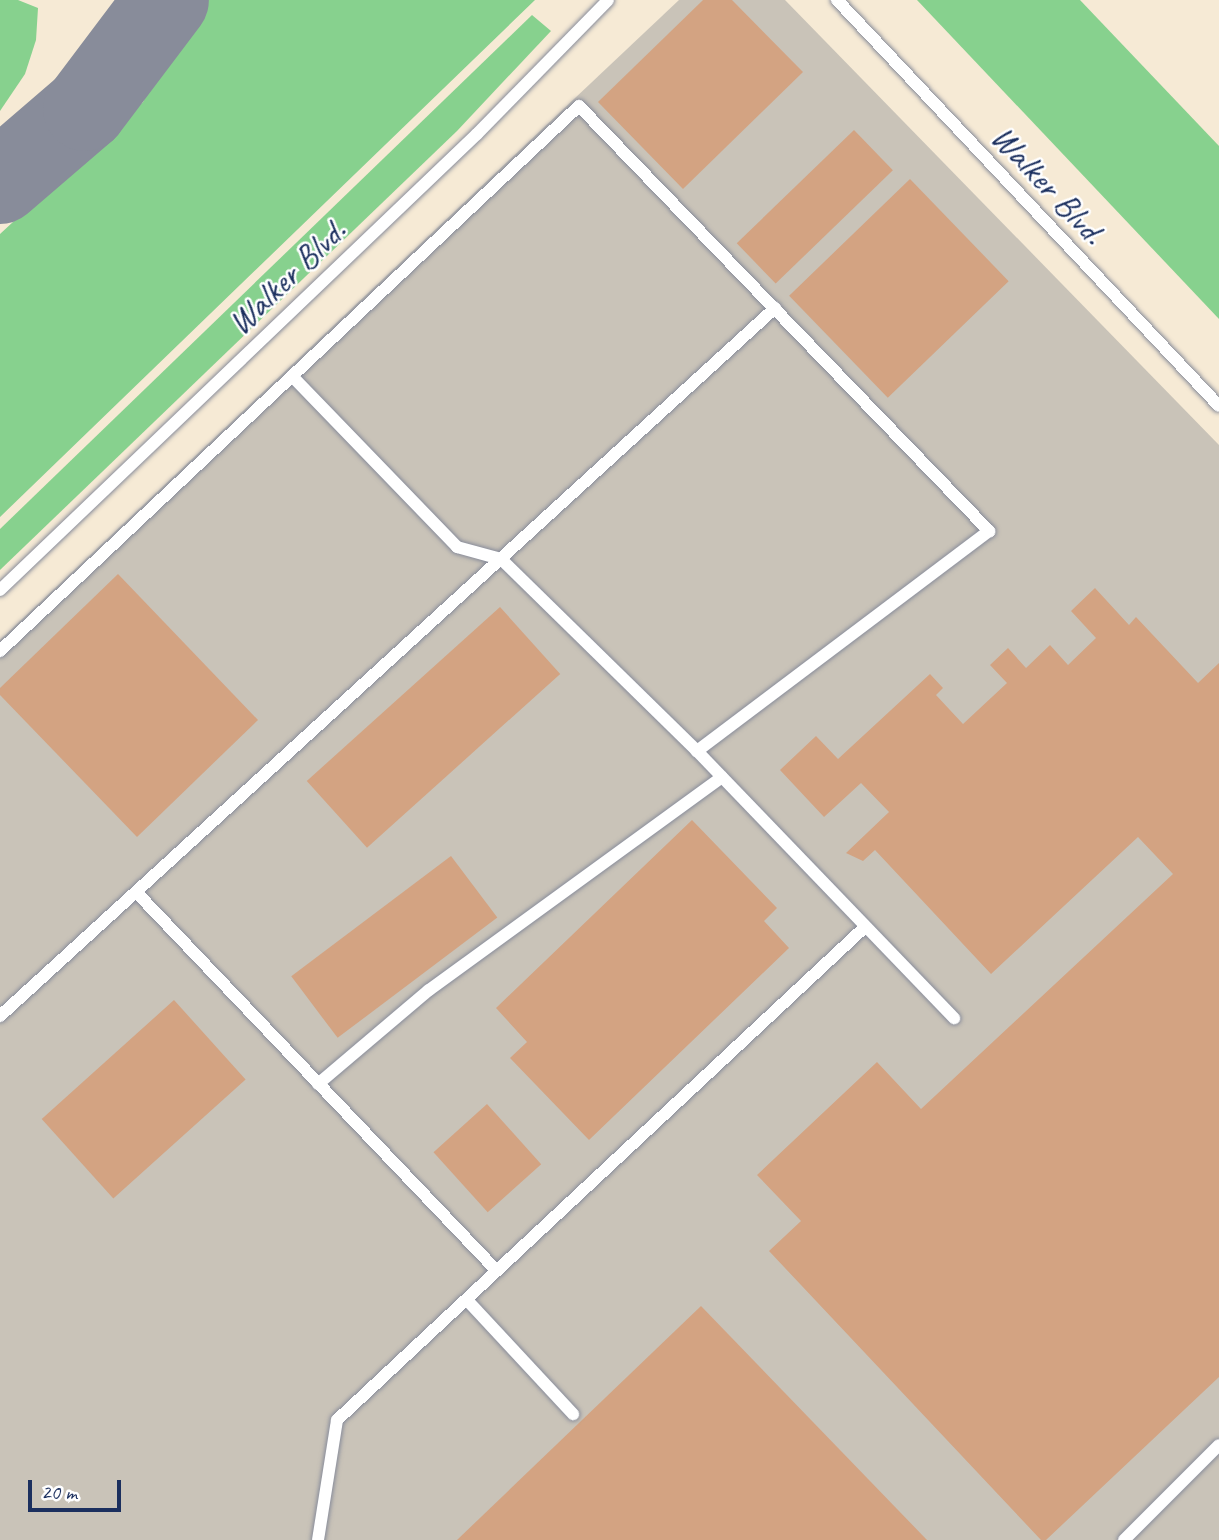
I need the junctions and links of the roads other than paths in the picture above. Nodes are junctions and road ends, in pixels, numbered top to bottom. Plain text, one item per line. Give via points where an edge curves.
1 (608, 0) edge
2 (837, 0) edge
3 (775, 308) junction
4 (292, 376) junction
5 (1219, 406) edge
6 (501, 559) junction
7 (0, 590) edge
8 (0, 651) edge
9 (697, 751) junction
10 (722, 777) junction
11 (137, 893) junction
12 (865, 927) junction
13 (0, 1016) edge
14 (954, 1018) dead end
15 (318, 1084) junction
16 (496, 1270) junction
17 (467, 1300) junction
18 (573, 1414) dead end
19 (1219, 1445) edge
20 (318, 1540) edge
21 (1124, 1540) edge

1 - 7 lane, Walker Blvd. via 477,134
2 - 5 lane, Walker Blvd.
3 - 4 lane via 579,106
3 - 6 lane
3 - 9 lane via 989,531
4 - 6 lane via 457,547
4 - 8 lane
6 - 9 lane
6 - 11 lane
9 - 10 lane
10 - 12 lane
10 - 15 lane via 429,990
11 - 13 lane
11 - 15 lane
12 - 14 lane
12 - 16 lane
15 - 16 lane
16 - 17 lane
17 - 18 lane
17 - 20 lane via 337,1420
19 - 21 lane

